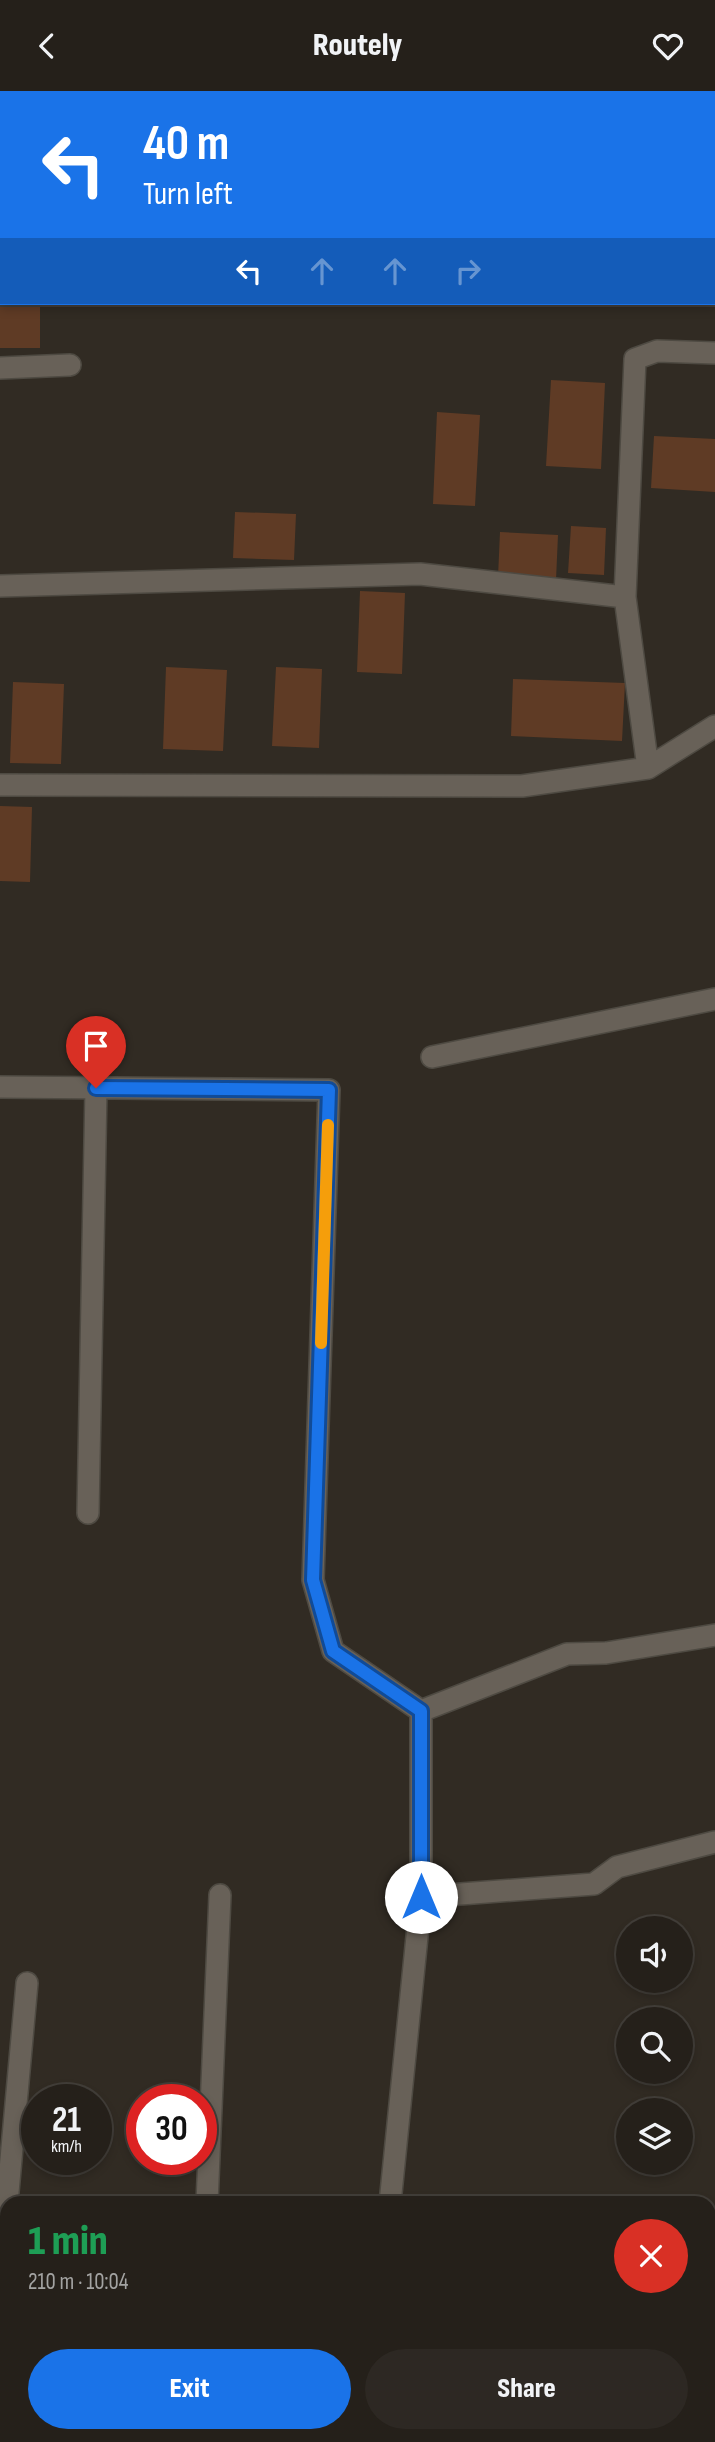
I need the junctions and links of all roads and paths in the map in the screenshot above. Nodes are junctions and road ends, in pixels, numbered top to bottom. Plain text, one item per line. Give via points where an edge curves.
1 (715, 353) edge
2 (70, 365) dead end
3 (0, 368) edge
4 (0, 586) edge
5 (625, 597) junction
6 (715, 726) edge
7 (648, 768) junction
8 (0, 785) edge
9 (715, 999) edge
10 (432, 1057) dead end
11 (0, 1087) edge
12 (96, 1088) junction
13 (88, 1513) dead end
14 (715, 1635) edge
15 (421, 1711) junction
16 (715, 1842) edge
17 (220, 1895) dead end
18 (421, 1897) junction
19 (27, 1983) dead end
20 (8, 2196) edge
21 (207, 2196) edge
22 (391, 2196) edge

1 - 5 street via 657,351 635,359
2 - 3 street
4 - 5 street via 420,574
5 - 7 street
6 - 7 street
7 - 8 street via 522,786
9 - 10 street
11 - 12 street
12 - 13 street
12 - 15 street via 329,1090 313,1580 333,1651
14 - 15 street via 606,1653 567,1654
15 - 18 street
16 - 18 street via 617,1867 594,1884
17 - 21 street
18 - 22 street
19 - 20 street

